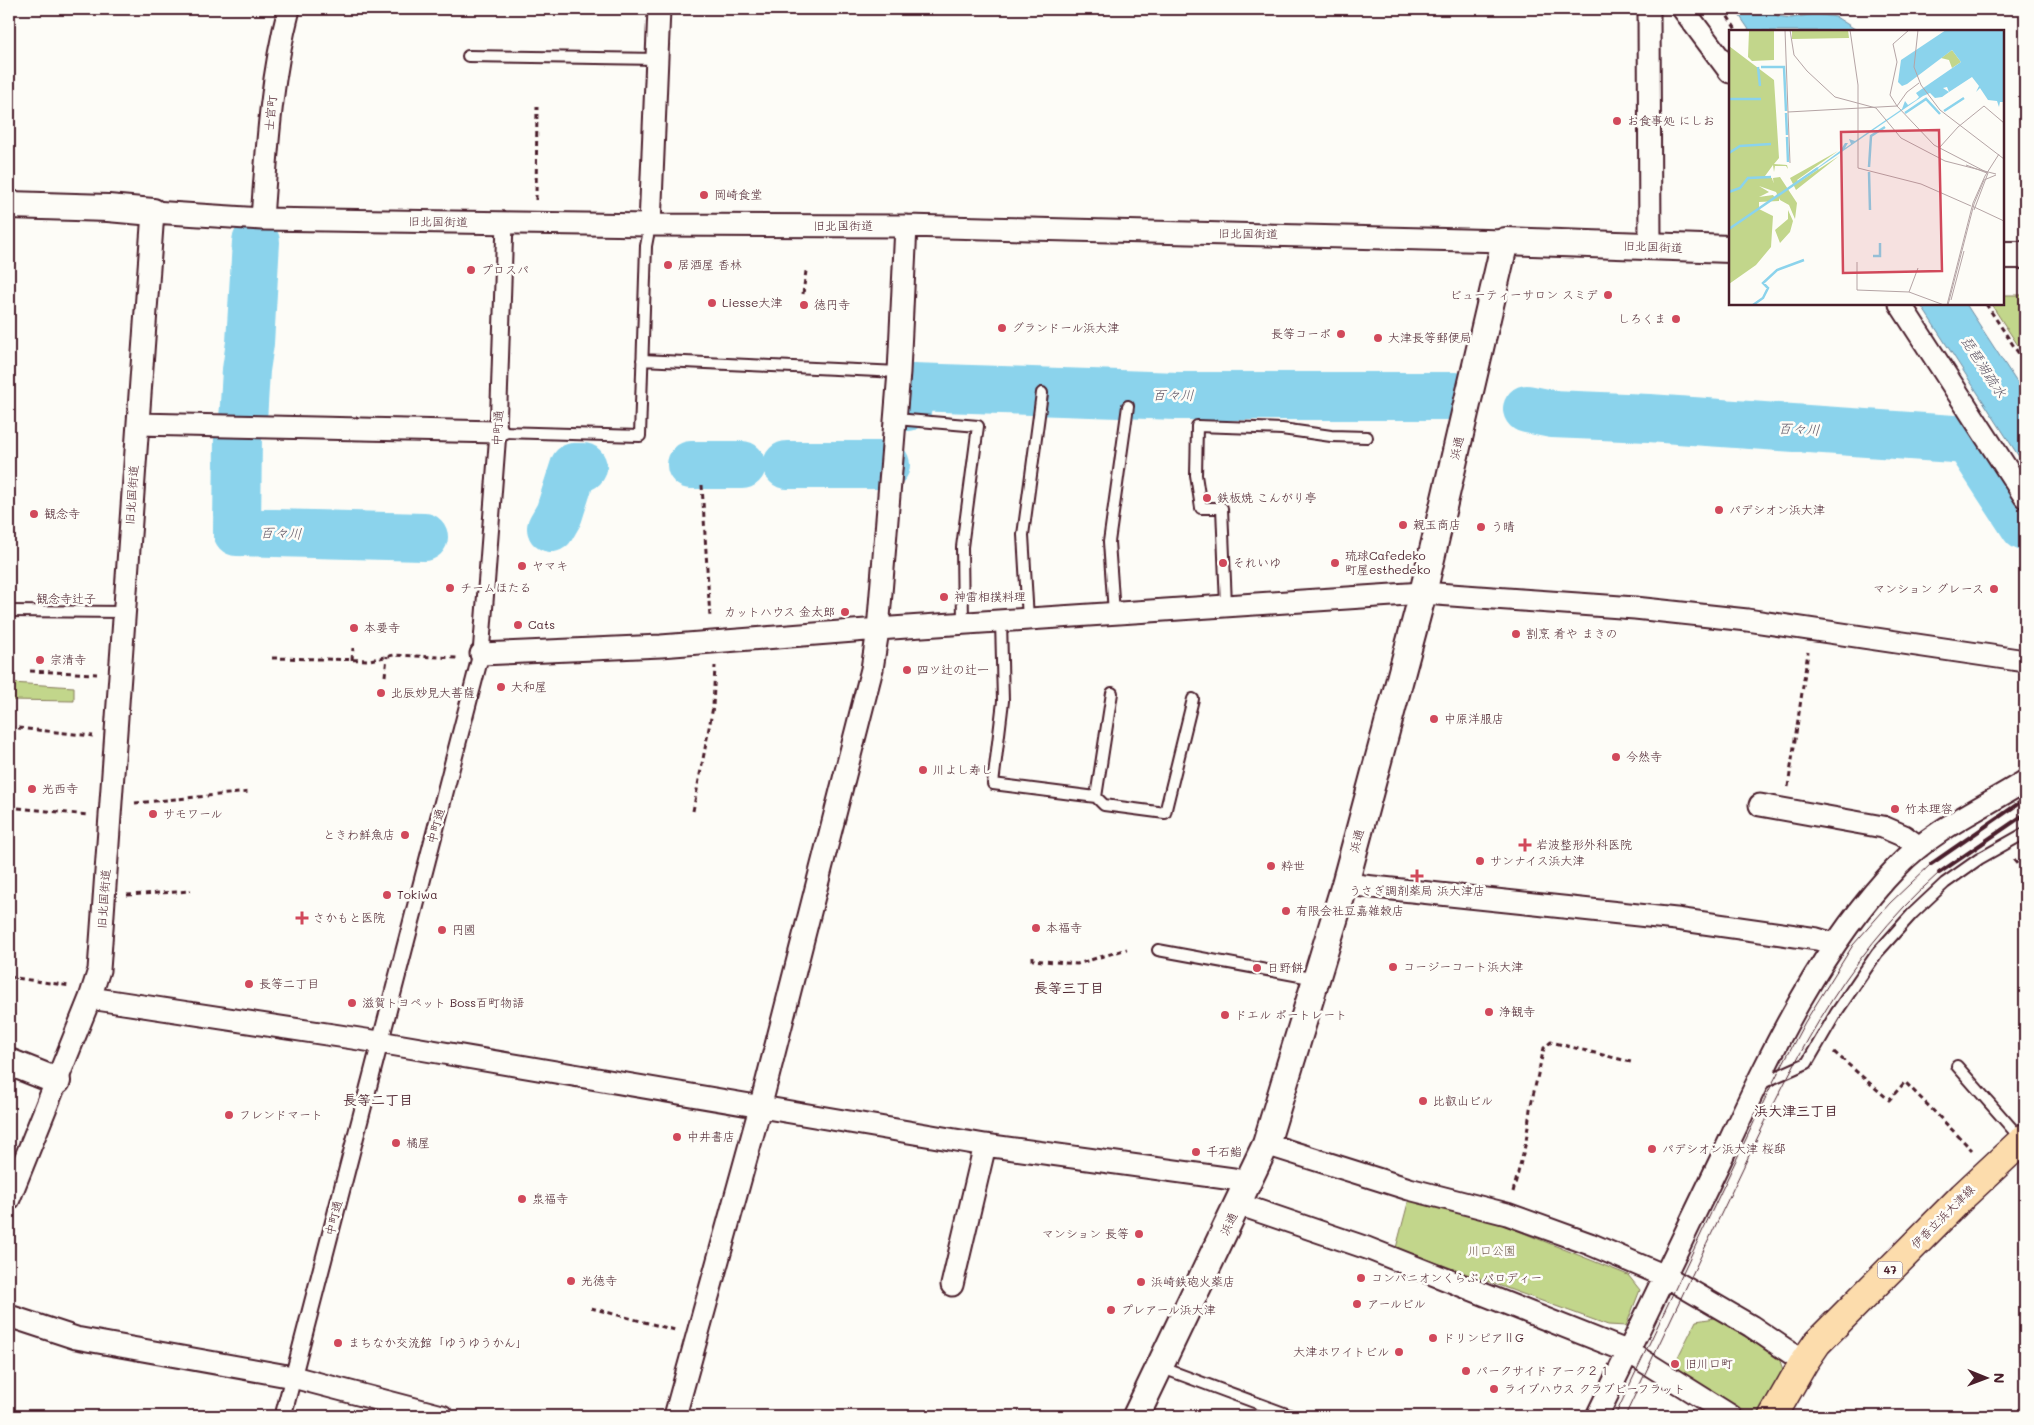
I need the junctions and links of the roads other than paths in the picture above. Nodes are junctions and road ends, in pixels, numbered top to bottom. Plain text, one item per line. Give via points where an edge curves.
1 (289, 9) edge
2 (659, 9) edge
3 (1649, 9) edge
4 (1684, 9) edge
5 (468, 56) dead end
6 (658, 59) junction
7 (1729, 71) edge
8 (9, 206) edge
9 (152, 212) junction
10 (262, 219) junction
11 (505, 223) junction
12 (650, 226) junction
13 (906, 226) junction
14 (1504, 241) junction
15 (1650, 247) junction
16 (1729, 249) edge
17 (2004, 255) edge
18 (2025, 255) edge
19 (1901, 305) edge
20 (642, 360) junction
21 (900, 372) junction
22 (1042, 393) dead end
23 (1128, 406) dead end
24 (896, 419) junction
25 (138, 424) junction
26 (498, 432) junction
27 (1367, 437) dead end
28 (2025, 497) edge
29 (1423, 593) junction
30 (1226, 606) junction
31 (9, 611) edge
32 (124, 612) junction
33 (1114, 613) junction
34 (1028, 619) junction
35 (1001, 621) junction
36 (963, 623) junction
37 (878, 630) junction
38 (480, 656) junction
39 (2025, 661) edge
40 (1112, 693) dead end
41 (1193, 699) dead end
42 (2025, 781) edge
43 (1096, 796) junction
44 (1760, 805) dead end
45 (2025, 833) edge
46 (1919, 847) junction
47 (1346, 884) junction
48 (1834, 944) junction
49 (1158, 950) dead end
50 (1316, 979) junction
51 (92, 994) junction
52 (379, 1042) junction
53 (9, 1062) edge
54 (1956, 1066) dead end
55 (57, 1081) junction
56 (1757, 1085) junction
57 (760, 1108) junction
58 (2024, 1139) edge
59 (1266, 1144) junction
60 (984, 1145) junction
61 (1244, 1194) junction
62 (9, 1199) edge
63 (1665, 1276) junction
64 (952, 1285) dead end
65 (9, 1316) edge
66 (1629, 1352) junction
67 (1804, 1362) junction
68 (1159, 1366) junction
69 (293, 1376) junction
70 (282, 1416) edge
71 (442, 1416) edge
72 (675, 1416) edge
73 (1136, 1416) edge
74 (1292, 1416) edge
75 (1598, 1416) edge
76 (1731, 1416) edge
77 (1773, 1416) edge

1 - 10 street, 士官町 via 275,80
2 - 6 street
3 - 15 street
4 - 7 street
5 - 6 lane
6 - 12 street
8 - 9 street
9 - 10 street, 旧北国街道
9 - 25 street, 旧北国街道
10 - 11 street, 旧北国街道
11 - 12 street, 旧北国街道
11 - 26 street, 中町通
12 - 13 street, 旧北国街道
12 - 20 lane via 646,246
13 - 14 street, 旧北国街道
13 - 21 street
14 - 15 street, 旧北国街道
14 - 29 street, 浜通
15 - 16 street, 旧北国街道
17 - 18 street
19 - 28 street
20 - 21 lane
20 - 26 lane via 640,436
21 - 24 street
22 - 34 lane via 1023,535
23 - 33 lane via 1109,542
24 - 36 lane via 978,426 962,547
24 - 37 street
25 - 26 street
25 - 32 street, 旧北国街道
26 - 38 street, 中町通
27 - 30 lane via 1197,426 1196,475 1201,508 1222,508
29 - 30 street
29 - 39 street via 1635,608 1747,620
29 - 47 street, 浜通
30 - 33 street
31 - 32 lane, 観念寺辻子
32 - 51 street, 旧北国街道 via 99,970
33 - 34 street
34 - 35 street
35 - 36 street
35 - 43 lane via 1003,701 993,784
36 - 37 street
37 - 38 street
37 - 57 street via 872,669
38 - 52 street, 中町通
40 - 43 lane
41 - 43 lane via 1165,813 1104,805
42 - 46 street
44 - 46 street via 1883,827
45 - 56 lane via 1952,878 1912,914 1877,953 1806,1063
46 - 48 street via 1898,865
47 - 48 street via 1676,919
47 - 50 street, 浜通
48 - 56 street via 1792,1014
49 - 50 lane
50 - 59 street, 浜通
51 - 52 street
51 - 55 street, 旧北国街道
52 - 57 street
52 - 69 street, 中町通
53 - 55 street
54 - 58 lane
55 - 62 street, 旧北国街道
56 - 63 street
57 - 60 street
57 - 72 street
58 - 67 main road, 伊香立浜大津線 / 47 via 1817,1343
59 - 61 street, 浜通
59 - 63 street via 1409,1189 1507,1214
60 - 61 street via 1232,1179
60 - 64 street
61 - 66 street via 1367,1248
61 - 68 street, 浜通
63 - 66 street
63 - 67 street via 1751,1326
65 - 69 street via 76,1338
66 - 75 street
66 - 76 street
67 - 77 main road, 伊香立浜大津線 / 47
68 - 73 street, 浜通
68 - 74 lane
69 - 70 street, 中町通
69 - 71 street

